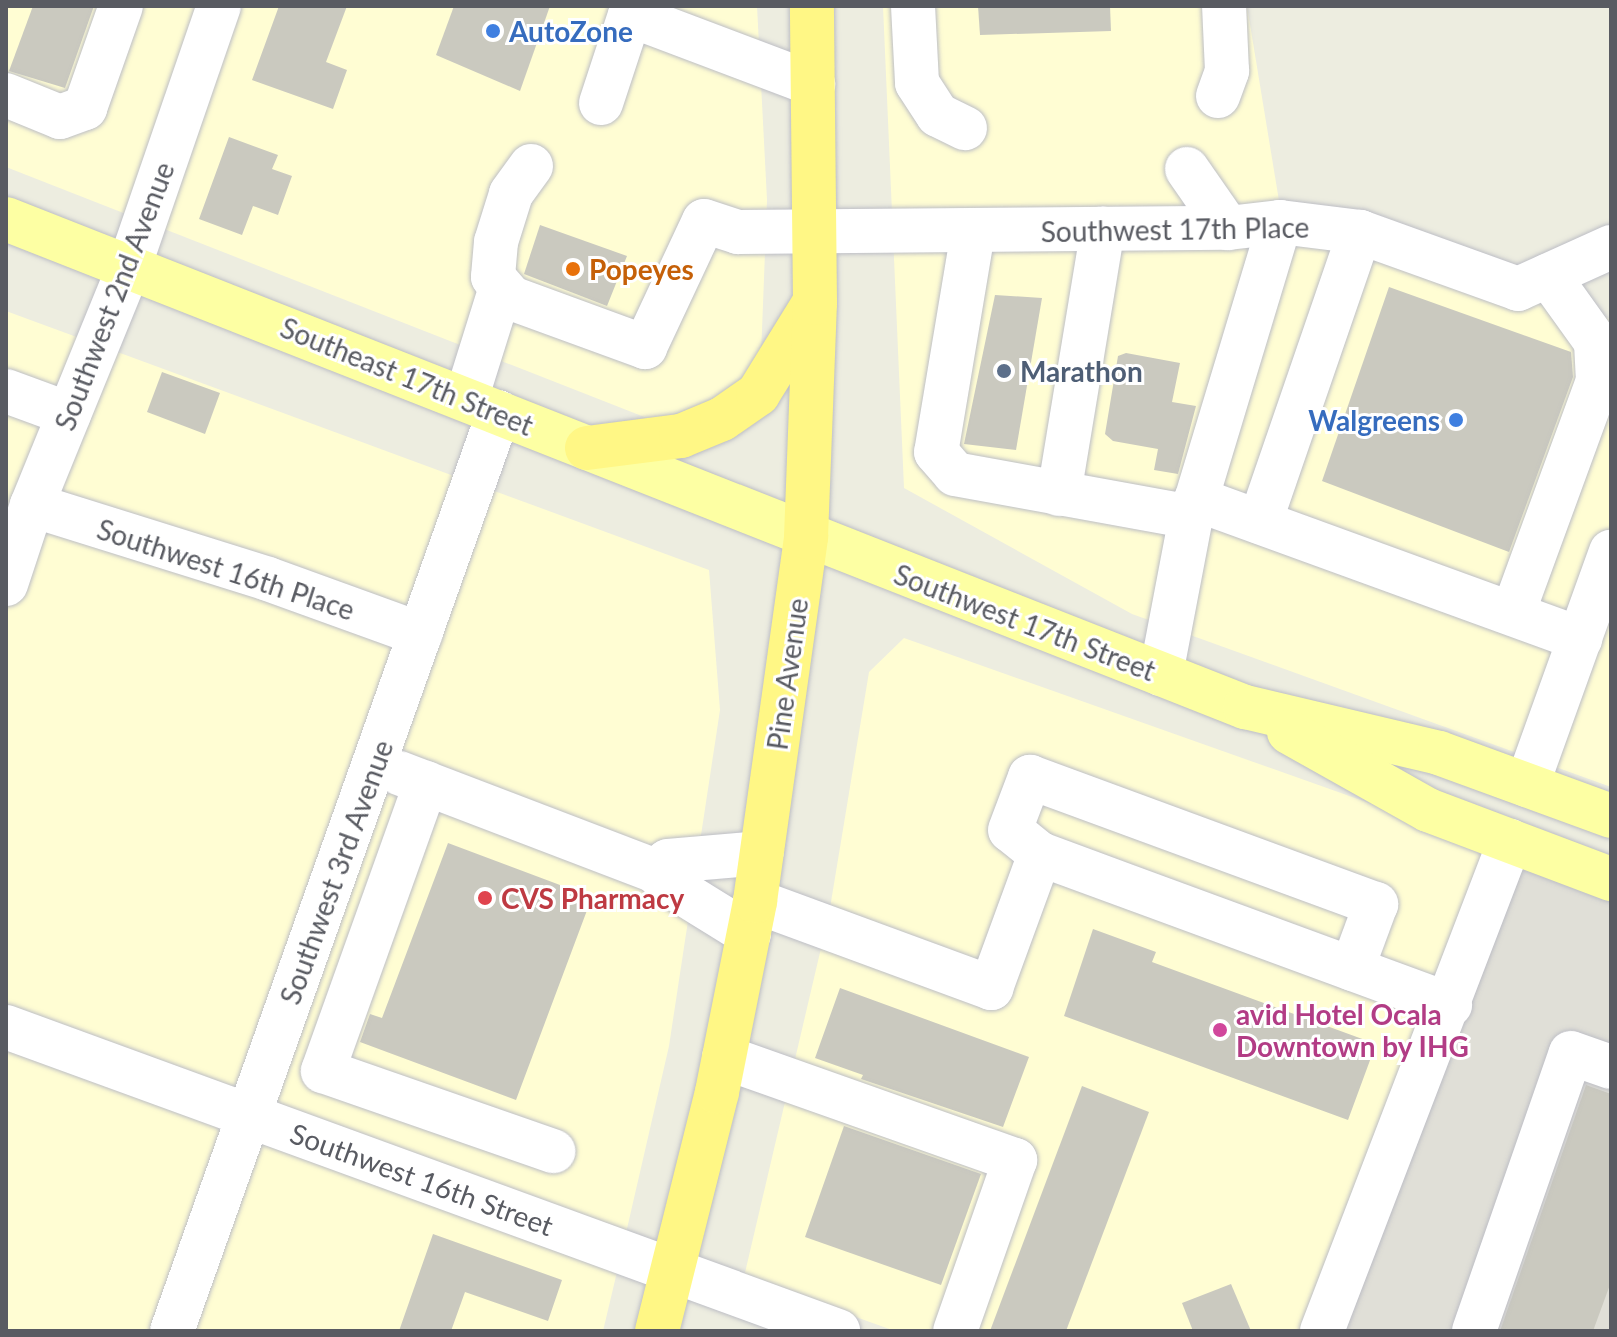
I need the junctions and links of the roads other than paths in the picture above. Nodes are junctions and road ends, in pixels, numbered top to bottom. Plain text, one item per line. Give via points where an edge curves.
1 (121, 6) edge
2 (219, 6) edge
3 (812, 6) edge
4 (913, 6) edge
5 (1224, 6) edge
6 (627, 11) edge
7 (813, 84) junction
8 (6, 95) edge
9 (1218, 96) dead end
10 (601, 103) dead end
11 (965, 128) dead end
12 (531, 166) dead end
13 (1187, 169) dead end
14 (6, 219) edge
15 (1280, 222) junction
16 (1228, 228) junction
17 (1103, 229) junction
18 (814, 232) junction
19 (973, 232) junction
20 (1360, 232) junction
21 (1611, 247) edge
22 (129, 267) junction
23 (1548, 275) junction
24 (501, 287) junction
25 (815, 303) junction
26 (6, 391) edge
27 (482, 405) junction
28 (69, 414) junction
29 (587, 448) junction
30 (1059, 494) junction
31 (32, 505) junction
32 (1194, 508) junction
33 (1260, 522) junction
34 (806, 537) junction
35 (1611, 552) edge
36 (6, 584) edge
37 (1513, 613) junction
38 (420, 634) junction
39 (1580, 639) junction
40 (1161, 674) junction
41 (1245, 707) junction
42 (374, 763) junction
43 (426, 783) junction
44 (1527, 785) junction
45 (1611, 816) edge
46 (1510, 841) junction
47 (762, 853) junction
48 (1040, 854) junction
49 (655, 871) junction
50 (1611, 879) edge
51 (752, 918) junction
52 (1352, 969) junction
53 (1450, 1005) junction
54 (6, 1027) edge
55 (724, 1057) junction
56 (1611, 1067) edge
57 (249, 1117) junction
58 (553, 1151) dead end
59 (674, 1272) junction
60 (777, 1320) edge
61 (172, 1331) edge
62 (657, 1331) edge
63 (838, 1331) edge
64 (955, 1331) edge
65 (1322, 1331) edge
66 (1474, 1331) edge

1 - 8 street via 85,108 60,117
2 - 22 street, Southwest 2nd Avenue
3 - 7 highway, Pine Avenue
4 - 11 street via 917,83 938,115
5 - 9 street via 1227,71
6 - 7 street
6 - 10 street
7 - 18 highway, Pine Avenue
12 - 24 street via 511,194 496,242 493,277
13 - 16 street
14 - 22 main road, Southeast 17th Street
15 - 16 street, Southwest 17th Place
15 - 20 street, Southwest 17th Place
15 - 32 street
16 - 17 street, Southwest 17th Place
17 - 19 street, Southwest 17th Place
17 - 30 street
18 - 19 street, Southwest 17th Place
18 - 24 street, Southwest 17th Place via 738,232 704,221 645,347 624,344 511,298
18 - 25 highway, Pine Avenue
19 - 30 street via 936,452 955,474
20 - 23 street, Southwest 17th Place via 1518,289
20 - 33 street
21 - 23 street, Southwest 17th Place
22 - 27 main road, Southeast 17th Street
22 - 28 street, Southwest 2nd Avenue
23 - 37 street via 1596,342 1598,381
24 - 27 street, Southwest 3rd Avenue
25 - 29 highway via 758,394 722,419 681,436
25 - 34 highway, Pine Avenue
26 - 28 street
27 - 29 main road, Southeast 17th Street
27 - 38 street, Southwest 3rd Avenue
28 - 31 street, Southwest 2nd Avenue
29 - 34 main road, Southeast 17th Street
30 - 32 street
31 - 36 street, Southwest 2nd Avenue
31 - 38 street, Southwest 16th Place via 268,579
32 - 33 street
32 - 40 street
33 - 37 street
34 - 40 main road, Southwest 17th Street
34 - 47 highway, Pine Avenue
35 - 39 street
37 - 39 street
38 - 42 street, Southwest 3rd Avenue
39 - 44 street
40 - 41 main road, Southwest 17th Street
41 - 44 main road, Southwest 17th Street via 1439,753
41 - 46 main road, Southwest 17th Street via 1428,810
42 - 43 street
42 - 57 street, Southwest 3rd Avenue
43 - 49 street
43 - 58 street via 323,1071
44 - 45 main road, Southwest 17th Street
46 - 50 main road, Southwest 17th Street
46 - 53 street
47 - 49 street via 668,861
47 - 51 highway, Pine Avenue
48 - 51 street via 991,988
48 - 52 street
48 - 52 street via 1010,830 1030,777 1376,904
49 - 51 street via 668,884
51 - 55 highway, Pine Avenue
52 - 53 street
53 - 65 street
54 - 57 street, Southwest 16th Street
55 - 59 highway, Pine Avenue
55 - 64 street via 1015,1160
56 - 66 street via 1571,1053
57 - 59 street, Southwest 16th Street
57 - 61 street, Southwest 3rd Avenue
59 - 60 street, Southwest 16th Street
59 - 62 highway, Pine Avenue
60 - 63 street, Southwest 16th Street

